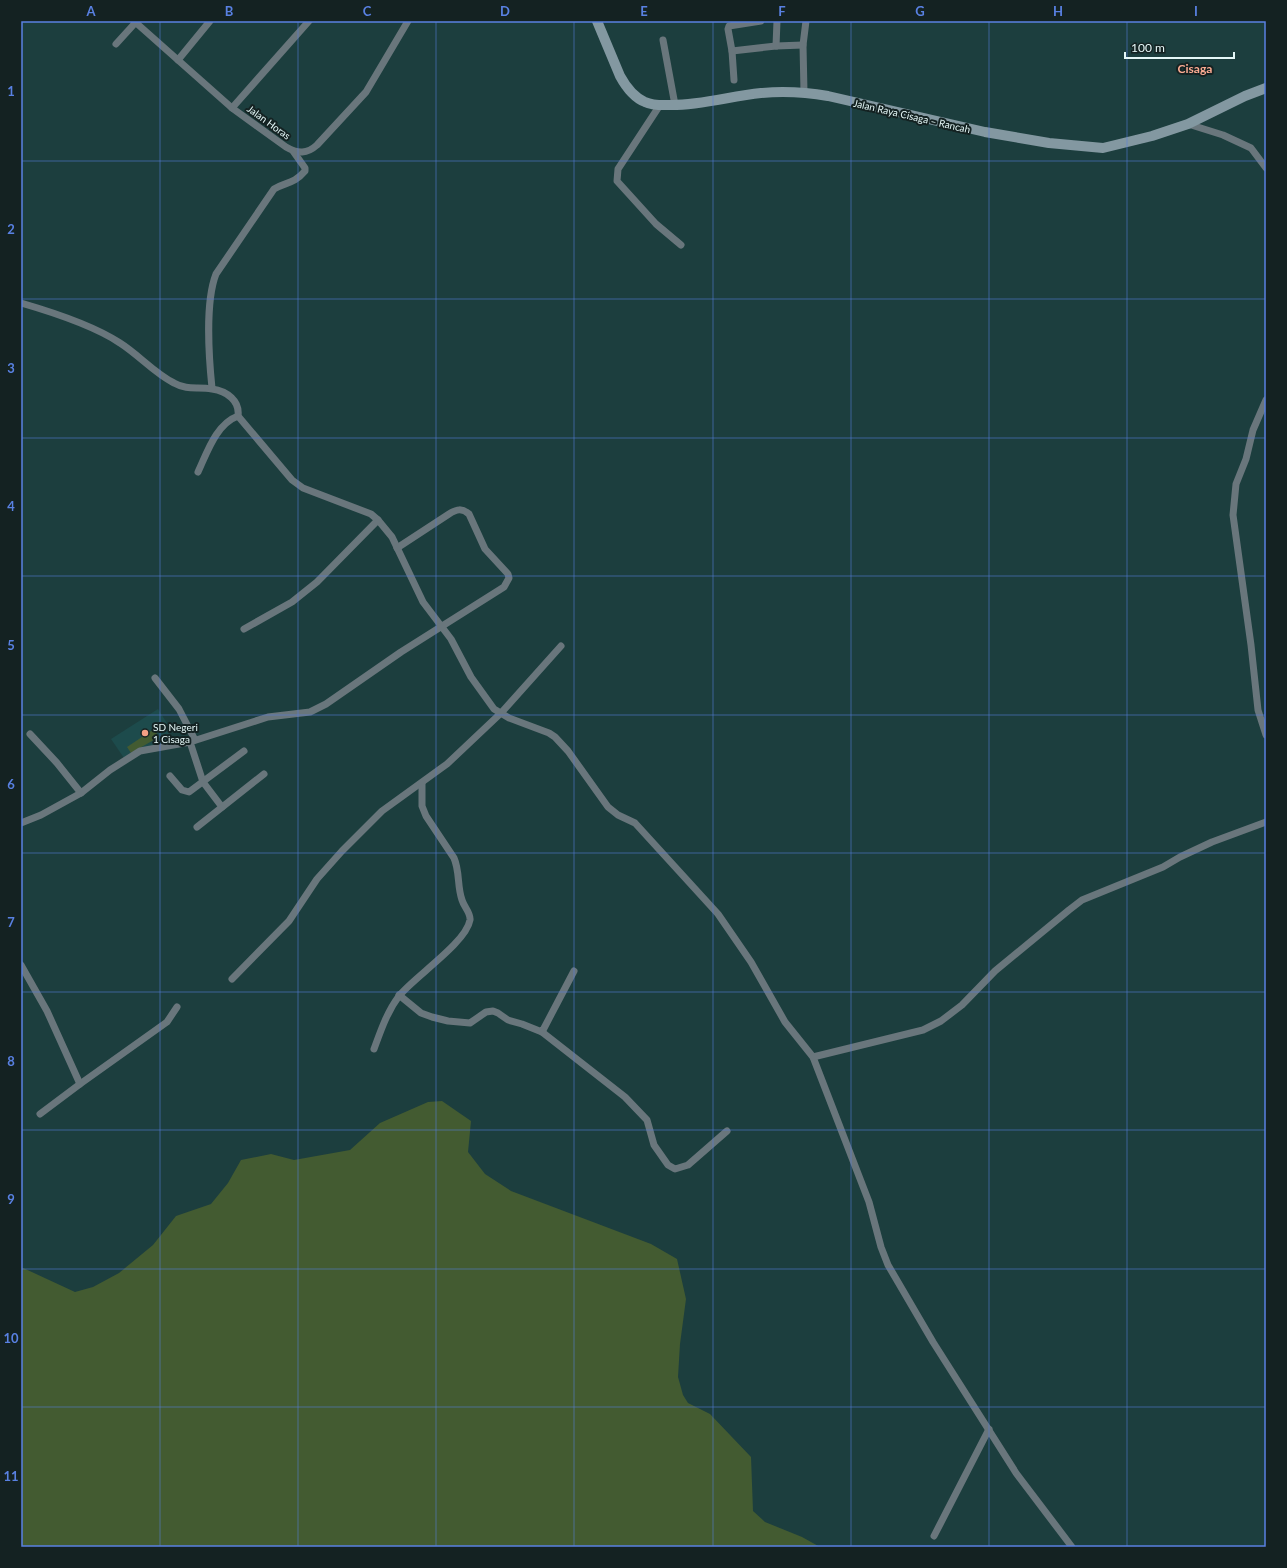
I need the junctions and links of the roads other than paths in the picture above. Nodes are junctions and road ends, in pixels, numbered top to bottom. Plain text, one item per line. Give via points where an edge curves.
1 (210, 21) edge
2 (308, 21) edge
3 (408, 21) edge
4 (597, 21) edge
5 (761, 21) edge
6 (777, 21) edge
7 (806, 21) edge
8 (135, 22) edge
9 (663, 40) dead end
10 (116, 44) dead end
11 (803, 45) junction
12 (776, 46) junction
13 (732, 51) junction
14 (178, 60) junction
15 (734, 80) dead end
16 (1266, 88) edge
17 (804, 92) junction
18 (660, 105) junction
19 (675, 105) junction
20 (232, 108) junction
21 (1188, 124) junction
22 (293, 151) junction
23 (1266, 168) edge
24 (681, 245) dead end
25 (21, 304) edge
26 (212, 388) junction
27 (1266, 400) edge
28 (238, 416) junction
29 (198, 472) dead end
30 (378, 520) junction
31 (397, 548) junction
32 (442, 626) junction
33 (244, 629) dead end
34 (561, 646) dead end
35 (155, 678) dead end
36 (501, 713) junction
37 (30, 734) dead end
38 (1266, 735) edge
39 (192, 741) junction
40 (244, 751) dead end
41 (264, 774) dead end
42 (170, 776) dead end
43 (203, 782) junction
44 (422, 783) junction
45 (81, 793) junction
46 (222, 807) junction
47 (1266, 822) edge
48 (21, 823) edge
49 (197, 827) dead end
50 (21, 965) edge
51 (574, 971) dead end
52 (232, 979) dead end
53 (399, 995) junction
54 (177, 1007) dead end
55 (542, 1032) junction
56 (374, 1049) dead end
57 (813, 1058) junction
58 (80, 1084) junction
59 (40, 1114) dead end
60 (727, 1131) dead end
61 (989, 1429) junction
62 (934, 1536) dead end
63 (1072, 1547) edge

1 - 14 street
2 - 20 street
3 - 22 street, Jalan Horas via 361,98 313,149 301,153
4 - 18 main road, Jalan Raya Cisaga – Rancah via 625,85 637,98 646,103
5 - 13 street via 729,26
6 - 12 street
7 - 11 street
8 - 10 street
8 - 14 street, Jalan Horas
9 - 19 street
11 - 12 street
11 - 17 street
12 - 13 street
13 - 15 street
14 - 20 street, Jalan Horas
16 - 21 main road, Jalan Raya Cisaga – Rancah
17 - 19 main road, Jalan Raya Cisaga – Rancah via 760,93
17 - 21 main road, Jalan Raya Cisaga – Rancah via 985,132 1092,148 1119,145
18 - 19 main road, Jalan Raya Cisaga – Rancah
18 - 24 street via 618,169 617,181 656,224
20 - 22 street, Jalan Horas
21 - 23 street via 1223,135 1251,148
22 - 26 street via 305,171 292,182 274,189 212,283
25 - 26 street via 98,330 125,346 174,384 193,389
26 - 28 street via 225,392 232,398 239,410
27 - 38 street via 1253,430 1246,459 1236,484 1233,515 1258,710
28 - 29 street via 225,424 215,437
28 - 30 street via 297,484 371,514
30 - 31 street via 392,537
30 - 33 street via 317,582 292,602
31 - 32 street via 423,602
31 - 32 street via 456,510 465,510 486,549 508,574 508,582 504,587
32 - 36 street via 483,694 494,709
32 - 39 street via 326,704 310,712 268,717
34 - 36 street
35 - 39 street via 179,709
36 - 44 street via 447,764
36 - 57 street via 549,732 555,737 608,807 635,823 718,914 751,962 784,1022
37 - 45 street
39 - 43 street
39 - 45 street via 140,751
40 - 43 street
41 - 46 street
42 - 43 street via 187,792
43 - 46 street
44 - 52 street via 382,811 342,851 317,879 288,921
44 - 53 street via 426,816 457,865 461,897 469,913 469,921 455,943
45 - 48 street
46 - 49 street
47 - 57 street via 1212,842 1163,867 1082,900 994,971 962,1005 941,1021 923,1030
50 - 58 street via 47,1011
51 - 55 street
53 - 55 street via 432,1017 470,1023 486,1012 493,1012
53 - 56 street via 388,1012
54 - 58 street via 167,1022
55 - 60 street via 625,1096 647,1120 654,1145 675,1169 688,1165
57 - 61 street via 869,1202 888,1265 933,1342
58 - 59 street
61 - 62 street
61 - 63 street via 1016,1473

